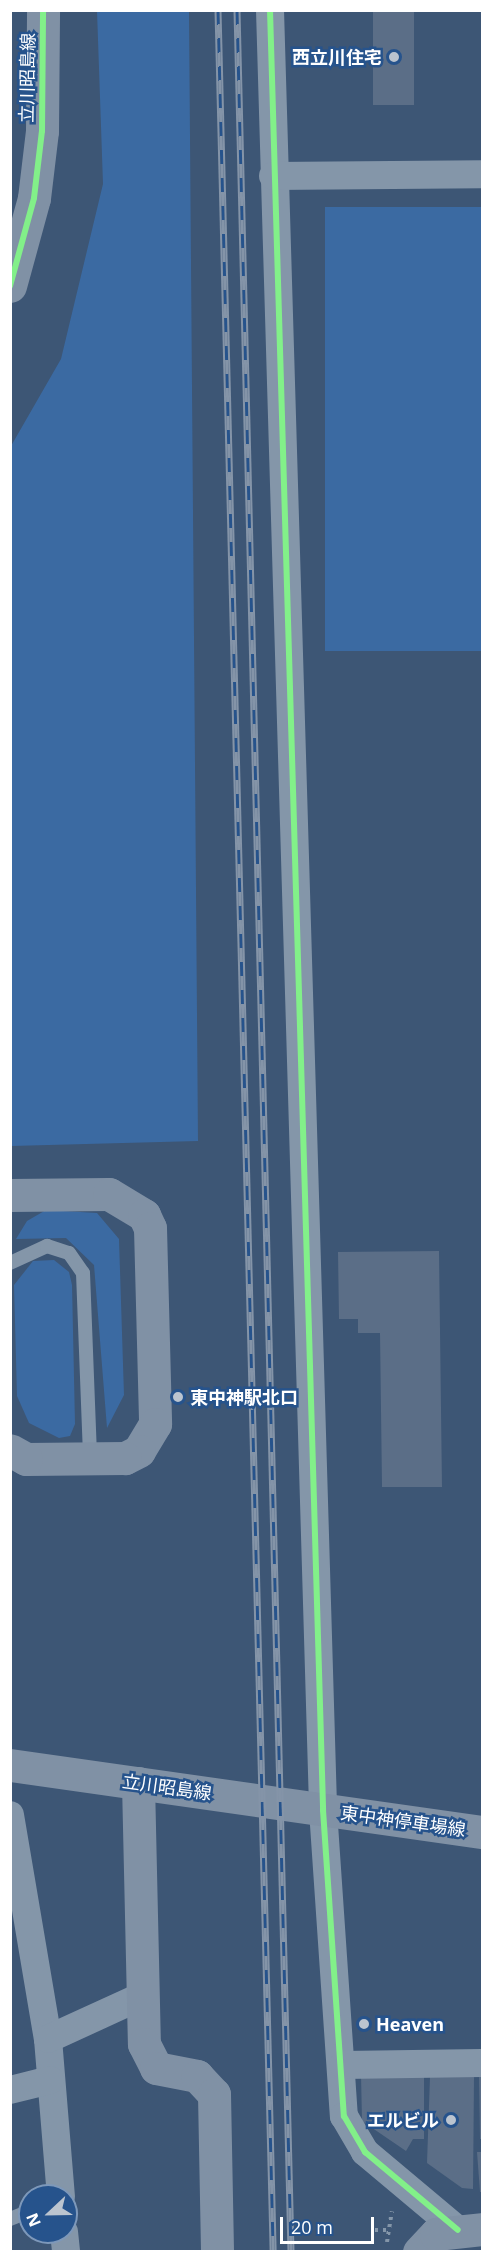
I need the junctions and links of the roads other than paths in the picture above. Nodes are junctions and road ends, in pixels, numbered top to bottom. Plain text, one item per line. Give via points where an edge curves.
1 (43, 10) edge
2 (270, 10) edge
3 (483, 174) edge
4 (273, 176) junction
5 (10, 286) edge
6 (44, 1194) junction
7 (10, 1195) edge
8 (10, 1222) edge
9 (10, 1263) edge
10 (10, 1450) edge
11 (90, 1458) junction
12 (10, 1766) edge
13 (138, 1783) junction
14 (323, 1810) junction
15 (10, 1815) edge
16 (483, 1832) edge
17 (144, 1995) junction
18 (48, 2039) junction
19 (483, 2062) edge
20 (343, 2065) junction
21 (51, 2080) junction
22 (10, 2090) edge
23 (60, 2184) edge
24 (470, 2229) edge
25 (217, 2252) edge
26 (419, 2252) edge

1 - 5 street, 立川昭島線 via 39,153
2 - 4 street
3 - 4 street
4 - 14 street
6 - 7 street
6 - 8 street
6 - 11 street via 121,1197 144,1215 150,1228 155,1424 139,1451 125,1458
9 - 11 lane via 46,1246 69,1253 83,1273
10 - 11 street via 26,1459
12 - 13 street, 立川昭島線
13 - 14 street, 立川昭島線
13 - 17 street
14 - 16 street, 東中神停車場線
14 - 20 street
15 - 18 street
17 - 18 street
17 - 25 street via 147,2059 156,2068 197,2076 214,2094
18 - 21 street
19 - 20 street
20 - 24 street via 344,2116 351,2135
21 - 22 street
21 - 23 street
24 - 26 street via 436,2235

